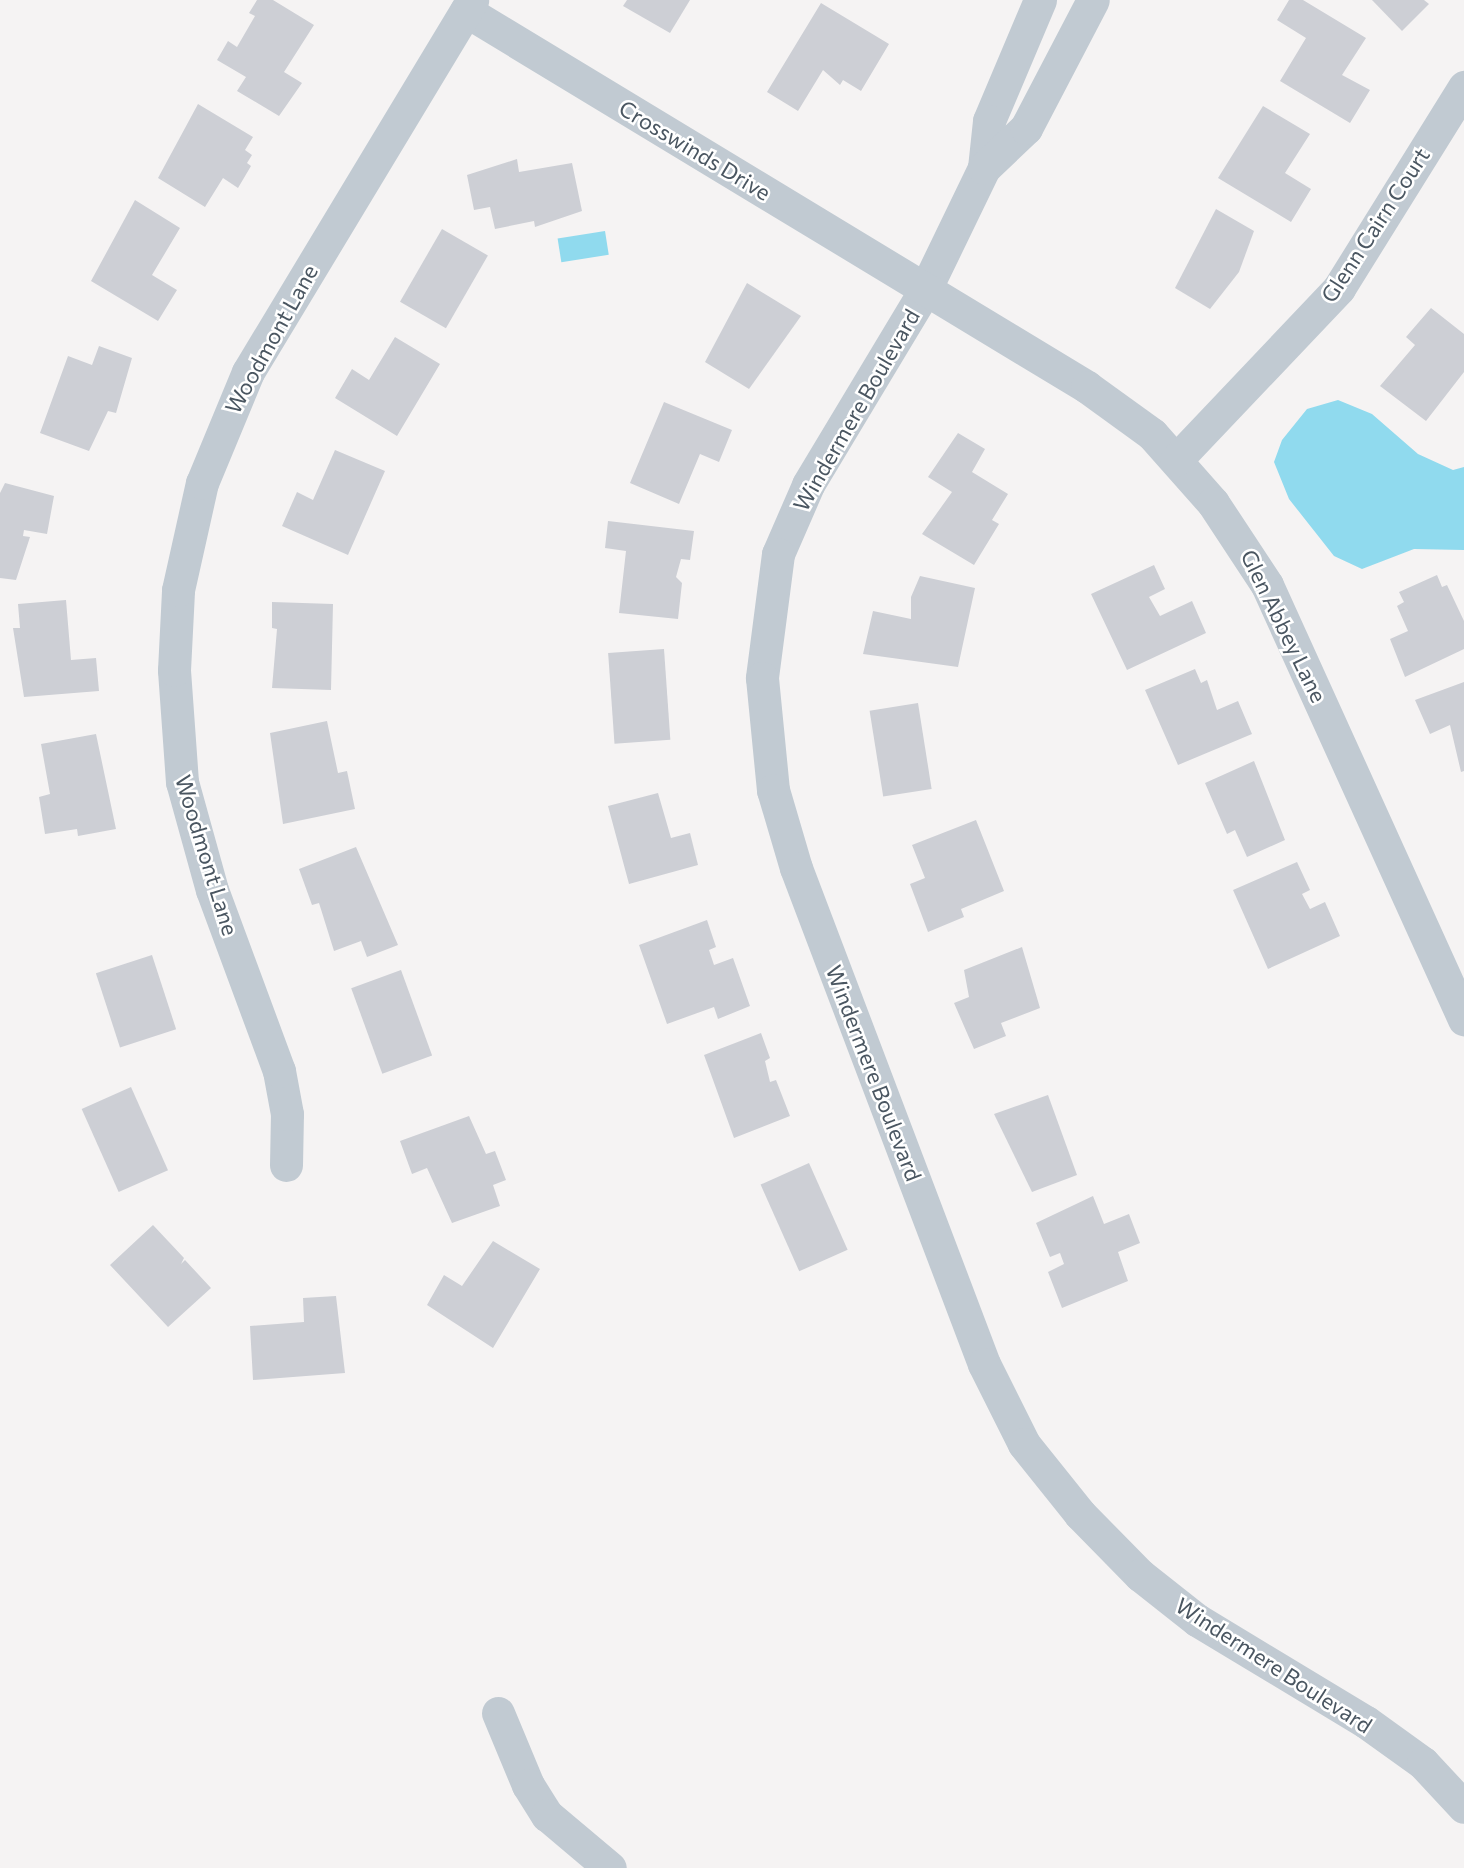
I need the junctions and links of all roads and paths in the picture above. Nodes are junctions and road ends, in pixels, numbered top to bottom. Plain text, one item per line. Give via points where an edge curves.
1 (1040, 0) edge
2 (1093, 0) edge
3 (469, 6) edge
4 (1464, 87) edge
5 (984, 168) junction
6 (925, 290) junction
7 (1176, 460) junction
8 (1464, 1019) edge
9 (286, 1165) dead end
10 (498, 1713) dead end
11 (1464, 1807) edge
12 (610, 1868) edge

1 - 5 street, Windermere Boulevard via 989,121
2 - 5 street, Windermere Boulevard via 1026,128
3 - 6 street, Crosswinds Drive
3 - 9 street, Woodmont Lane via 248,372 202,483 178,590 174,670 183,782 212,890 279,1071
4 - 7 street, Glenn Cairn Court via 1340,288
5 - 6 street, Windermere Boulevard
6 - 7 street, Glen Abbey Lane via 1125,412
6 - 11 street, Windermere Boulevard via 808,485 778,554 765,629 766,749 796,868 986,1371 1024,1444 1080,1514 1140,1575 1197,1620 1375,1729 1423,1763
7 - 8 street, Glen Abbey Lane via 1241,540 1267,585
10 - 12 street via 528,1785 547,1815

